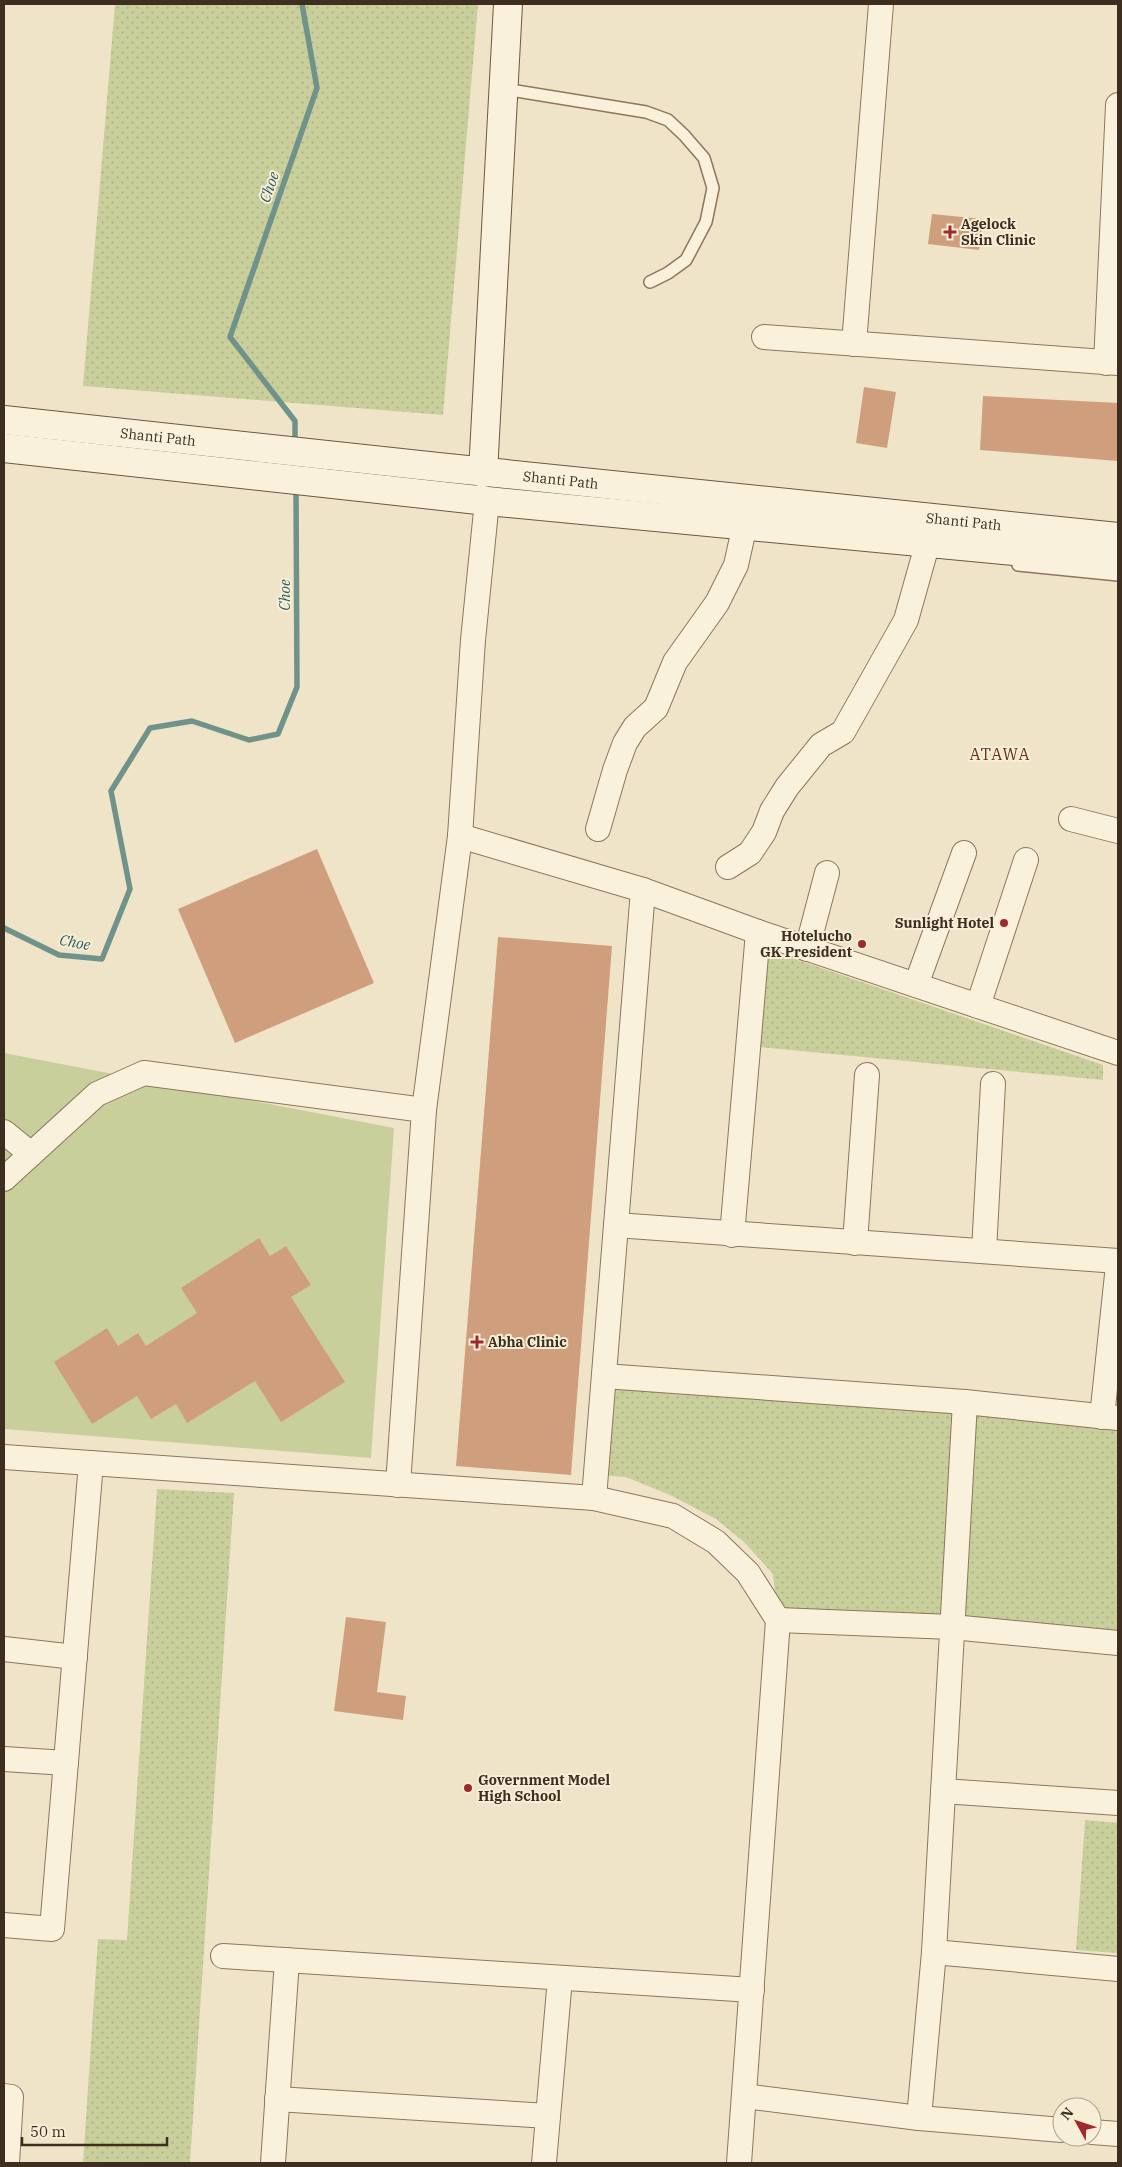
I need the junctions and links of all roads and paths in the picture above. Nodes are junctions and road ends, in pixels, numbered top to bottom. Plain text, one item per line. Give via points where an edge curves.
1 (508, 4) edge
2 (881, 4) edge
3 (503, 88) junction
4 (1118, 105) edge
5 (650, 282) dead end
6 (764, 337) dead end
7 (854, 344) junction
8 (1112, 363) edge
9 (4, 420) edge
10 (4, 448) edge
11 (483, 473) junction
12 (487, 501) junction
13 (636, 515) junction
14 (671, 531) dead end
15 (1118, 537) edge
16 (742, 538) dead end
17 (924, 556) dead end
18 (1118, 561) edge
19 (1002, 564) dead end
20 (1118, 576) edge
21 (1071, 819) dead end
22 (598, 829) dead end
23 (1118, 831) edge
24 (460, 836) junction
25 (964, 853) dead end
26 (1026, 860) dead end
27 (728, 867) dead end
28 (827, 872) dead end
29 (642, 890) junction
30 (758, 932) junction
31 (807, 949) junction
32 (916, 986) junction
33 (978, 1006) junction
34 (1118, 1053) edge
35 (867, 1075) dead end
36 (993, 1084) dead end
37 (424, 1110) junction
38 (4, 1132) edge
39 (31, 1154) junction
40 (4, 1179) edge
41 (616, 1225) junction
42 (732, 1235) junction
43 (855, 1243) junction
44 (984, 1251) junction
45 (1118, 1263) edge
46 (604, 1376) junction
47 (965, 1402) junction
48 (1110, 1417) edge
49 (4, 1457) edge
50 (91, 1463) junction
51 (398, 1485) junction
52 (594, 1498) junction
53 (778, 1620) junction
54 (952, 1628) junction
55 (1118, 1642) edge
56 (4, 1649) edge
57 (75, 1657) junction
58 (4, 1760) edge
59 (66, 1764) junction
60 (943, 1791) junction
61 (1118, 1803) edge
62 (4, 1925) edge
63 (934, 1952) junction
64 (223, 1956) dead end
65 (287, 1960) junction
66 (1118, 1969) edge
67 (560, 1978) junction
68 (752, 1990) junction
69 (4, 2096) edge
70 (744, 2096) junction
71 (278, 2099) junction
72 (548, 2116) junction
73 (919, 2118) junction
74 (1052, 2129) edge
75 (1102, 2133) edge
76 (1118, 2134) edge
77 (6, 2163) edge
78 (273, 2163) edge
79 (544, 2163) edge
80 (740, 2163) edge

1 - 3 main road
2 - 7 street
3 - 5 lane via 646,112 668,120 704,158 713,188 706,222 686,260
3 - 11 main road
4 - 8 street
6 - 7 street
7 - 8 street
9 - 11 main road, Shanti Path via 354,456
10 - 12 main road, Shanti Path
11 - 15 main road, Shanti Path
12 - 13 main road, Shanti Path
12 - 24 street via 473,640
13 - 14 lane
13 - 18 main road, Shanti Path
16 - 22 street via 736,565 717,603 675,662 656,708 625,743
17 - 27 street via 906,620 843,732 821,745 786,787 764,832 750,852
19 - 20 lane
21 - 23 street
24 - 29 street
24 - 37 street
25 - 32 street
26 - 33 street
28 - 31 street
29 - 30 street
29 - 41 street
30 - 31 street
30 - 42 street
31 - 32 street
32 - 33 street
33 - 34 street
35 - 43 street
36 - 44 street
37 - 39 street via 144,1072 97,1094
37 - 51 street
38 - 39 street
39 - 40 street
41 - 42 street
41 - 46 street
42 - 43 street
43 - 44 street
44 - 45 street
45 - 48 street
46 - 47 street
46 - 52 street
47 - 48 street
47 - 54 street
49 - 50 street
50 - 51 street
50 - 57 street
51 - 52 street
52 - 53 street via 673,1516 716,1542 748,1573
53 - 54 street
53 - 68 street
54 - 55 street
54 - 60 street
56 - 57 street
57 - 59 street
58 - 59 street
59 - 62 street via 52,1929
60 - 61 street
60 - 63 street
63 - 66 street
63 - 73 street
64 - 65 street
65 - 67 street
65 - 71 street
67 - 68 street
67 - 72 street
68 - 70 street
69 - 77 street via 11,2096
70 - 73 street
70 - 80 street
71 - 72 street
71 - 78 street
72 - 79 street
73 - 74 street
75 - 76 street

